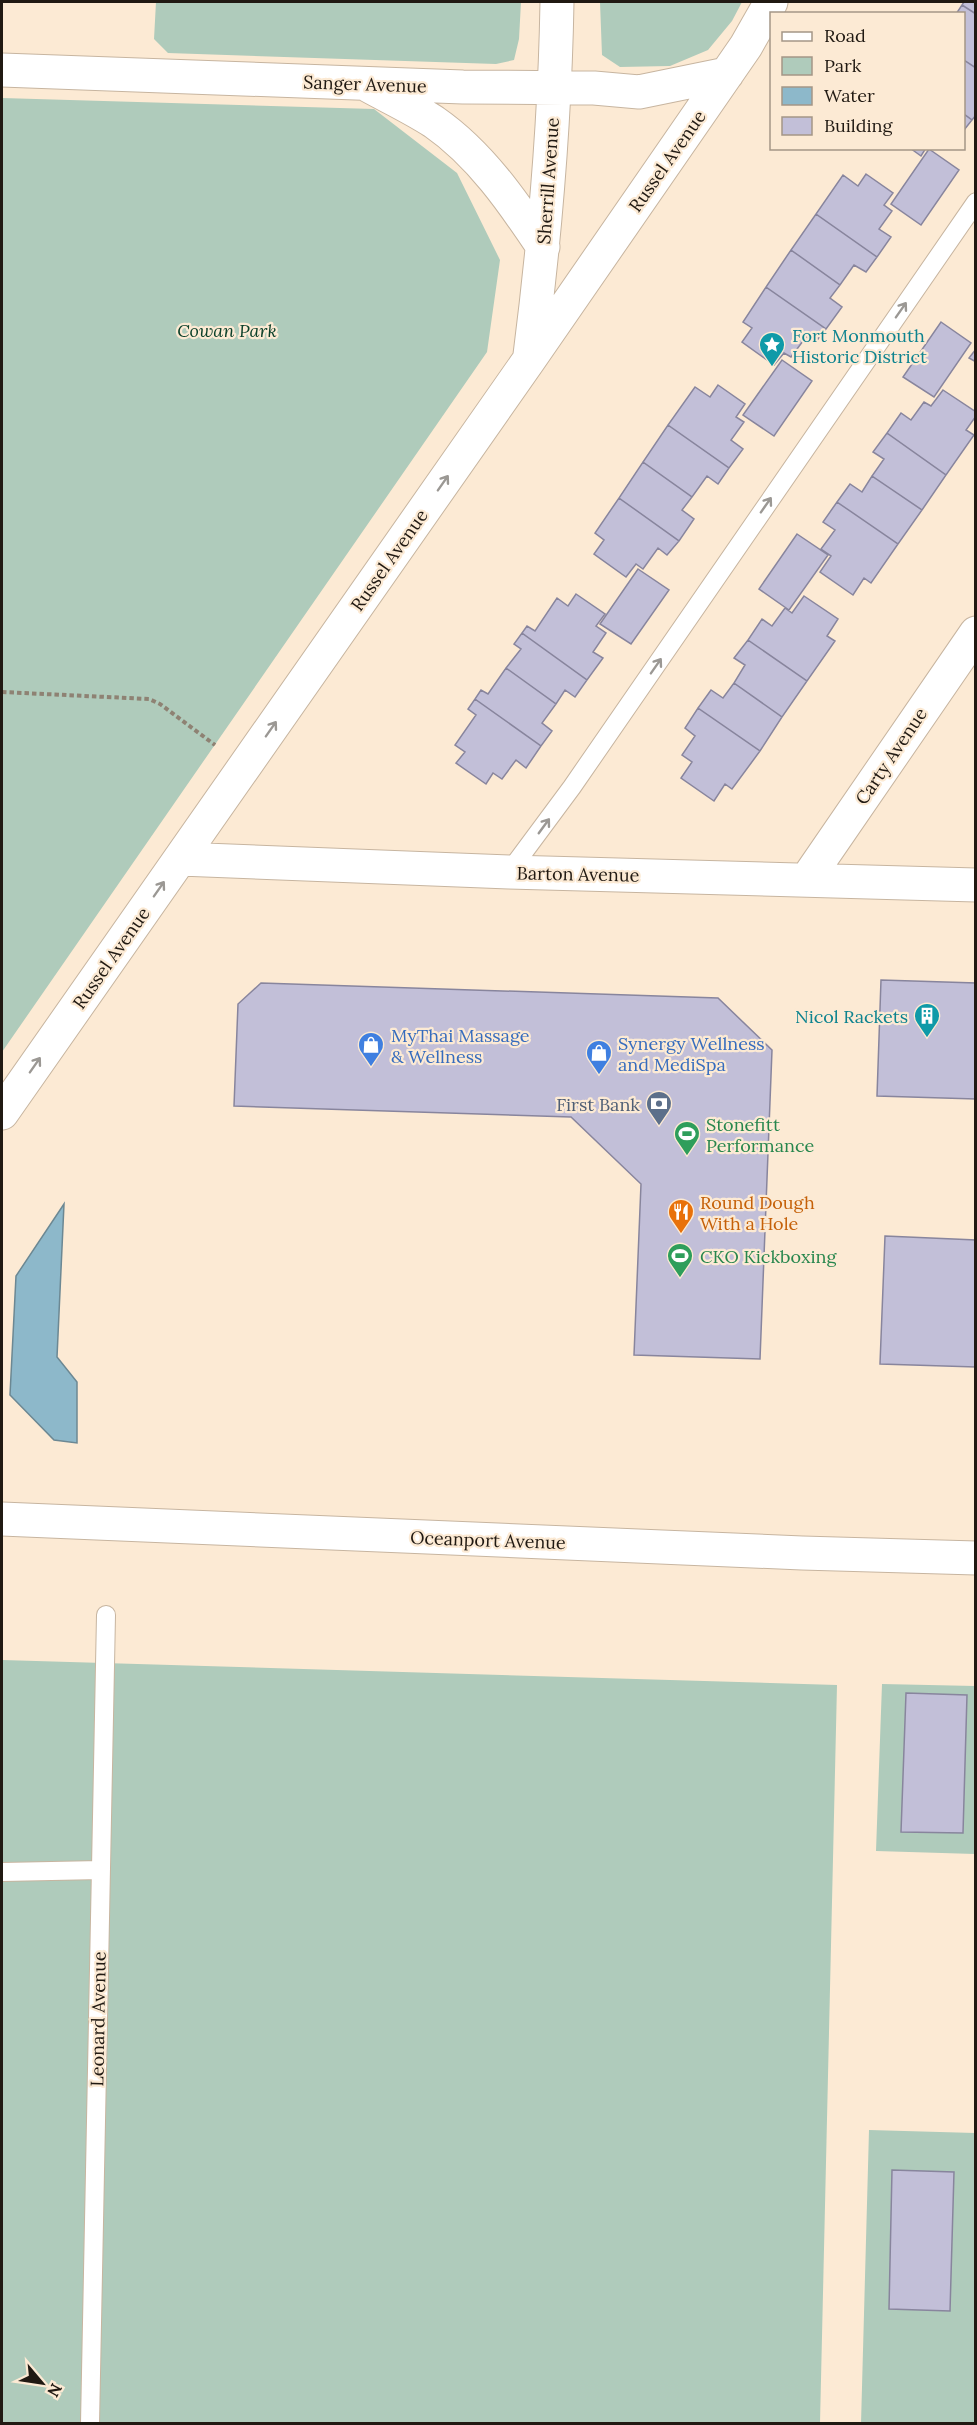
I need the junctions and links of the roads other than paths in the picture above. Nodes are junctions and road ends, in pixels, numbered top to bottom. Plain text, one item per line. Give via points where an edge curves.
1 (557, 2) edge
2 (771, 2) edge
3 (2, 70) edge
4 (727, 74) junction
5 (365, 84) junction
6 (555, 88) junction
7 (975, 202) edge
8 (543, 247) junction
9 (529, 360) junction
10 (975, 633) edge
11 (180, 859) junction
12 (509, 872) junction
13 (807, 879) junction
14 (975, 885) edge
15 (2, 1113) edge
16 (2, 1518) edge
17 (975, 1558) edge
18 (106, 1615) dead end
19 (101, 1870) junction
20 (2, 1872) edge
21 (90, 2424) edge

1 - 6 street, Sherrill Avenue
2 - 4 street, Russel Avenue
3 - 5 street, Sanger Avenue
4 - 6 street, Sanger Avenue via 639,92
4 - 9 street, Russel Avenue
5 - 6 street, Sanger Avenue
5 - 8 street via 435,123 483,165
6 - 8 street, Sherrill Avenue
12 -> 7 lane via 572,787
8 - 9 street, Sherrill Avenue
11 -> 9 street, Russel Avenue
10 - 13 street, Carty Avenue
11 - 12 street, Barton Avenue
15 -> 11 street, Russel Avenue
12 - 13 street, Barton Avenue
13 - 14 street, Barton Avenue
16 - 17 street, Oceanport Avenue
18 - 19 lane, Leonard Avenue
19 - 20 lane
19 - 21 lane, Leonard Avenue

